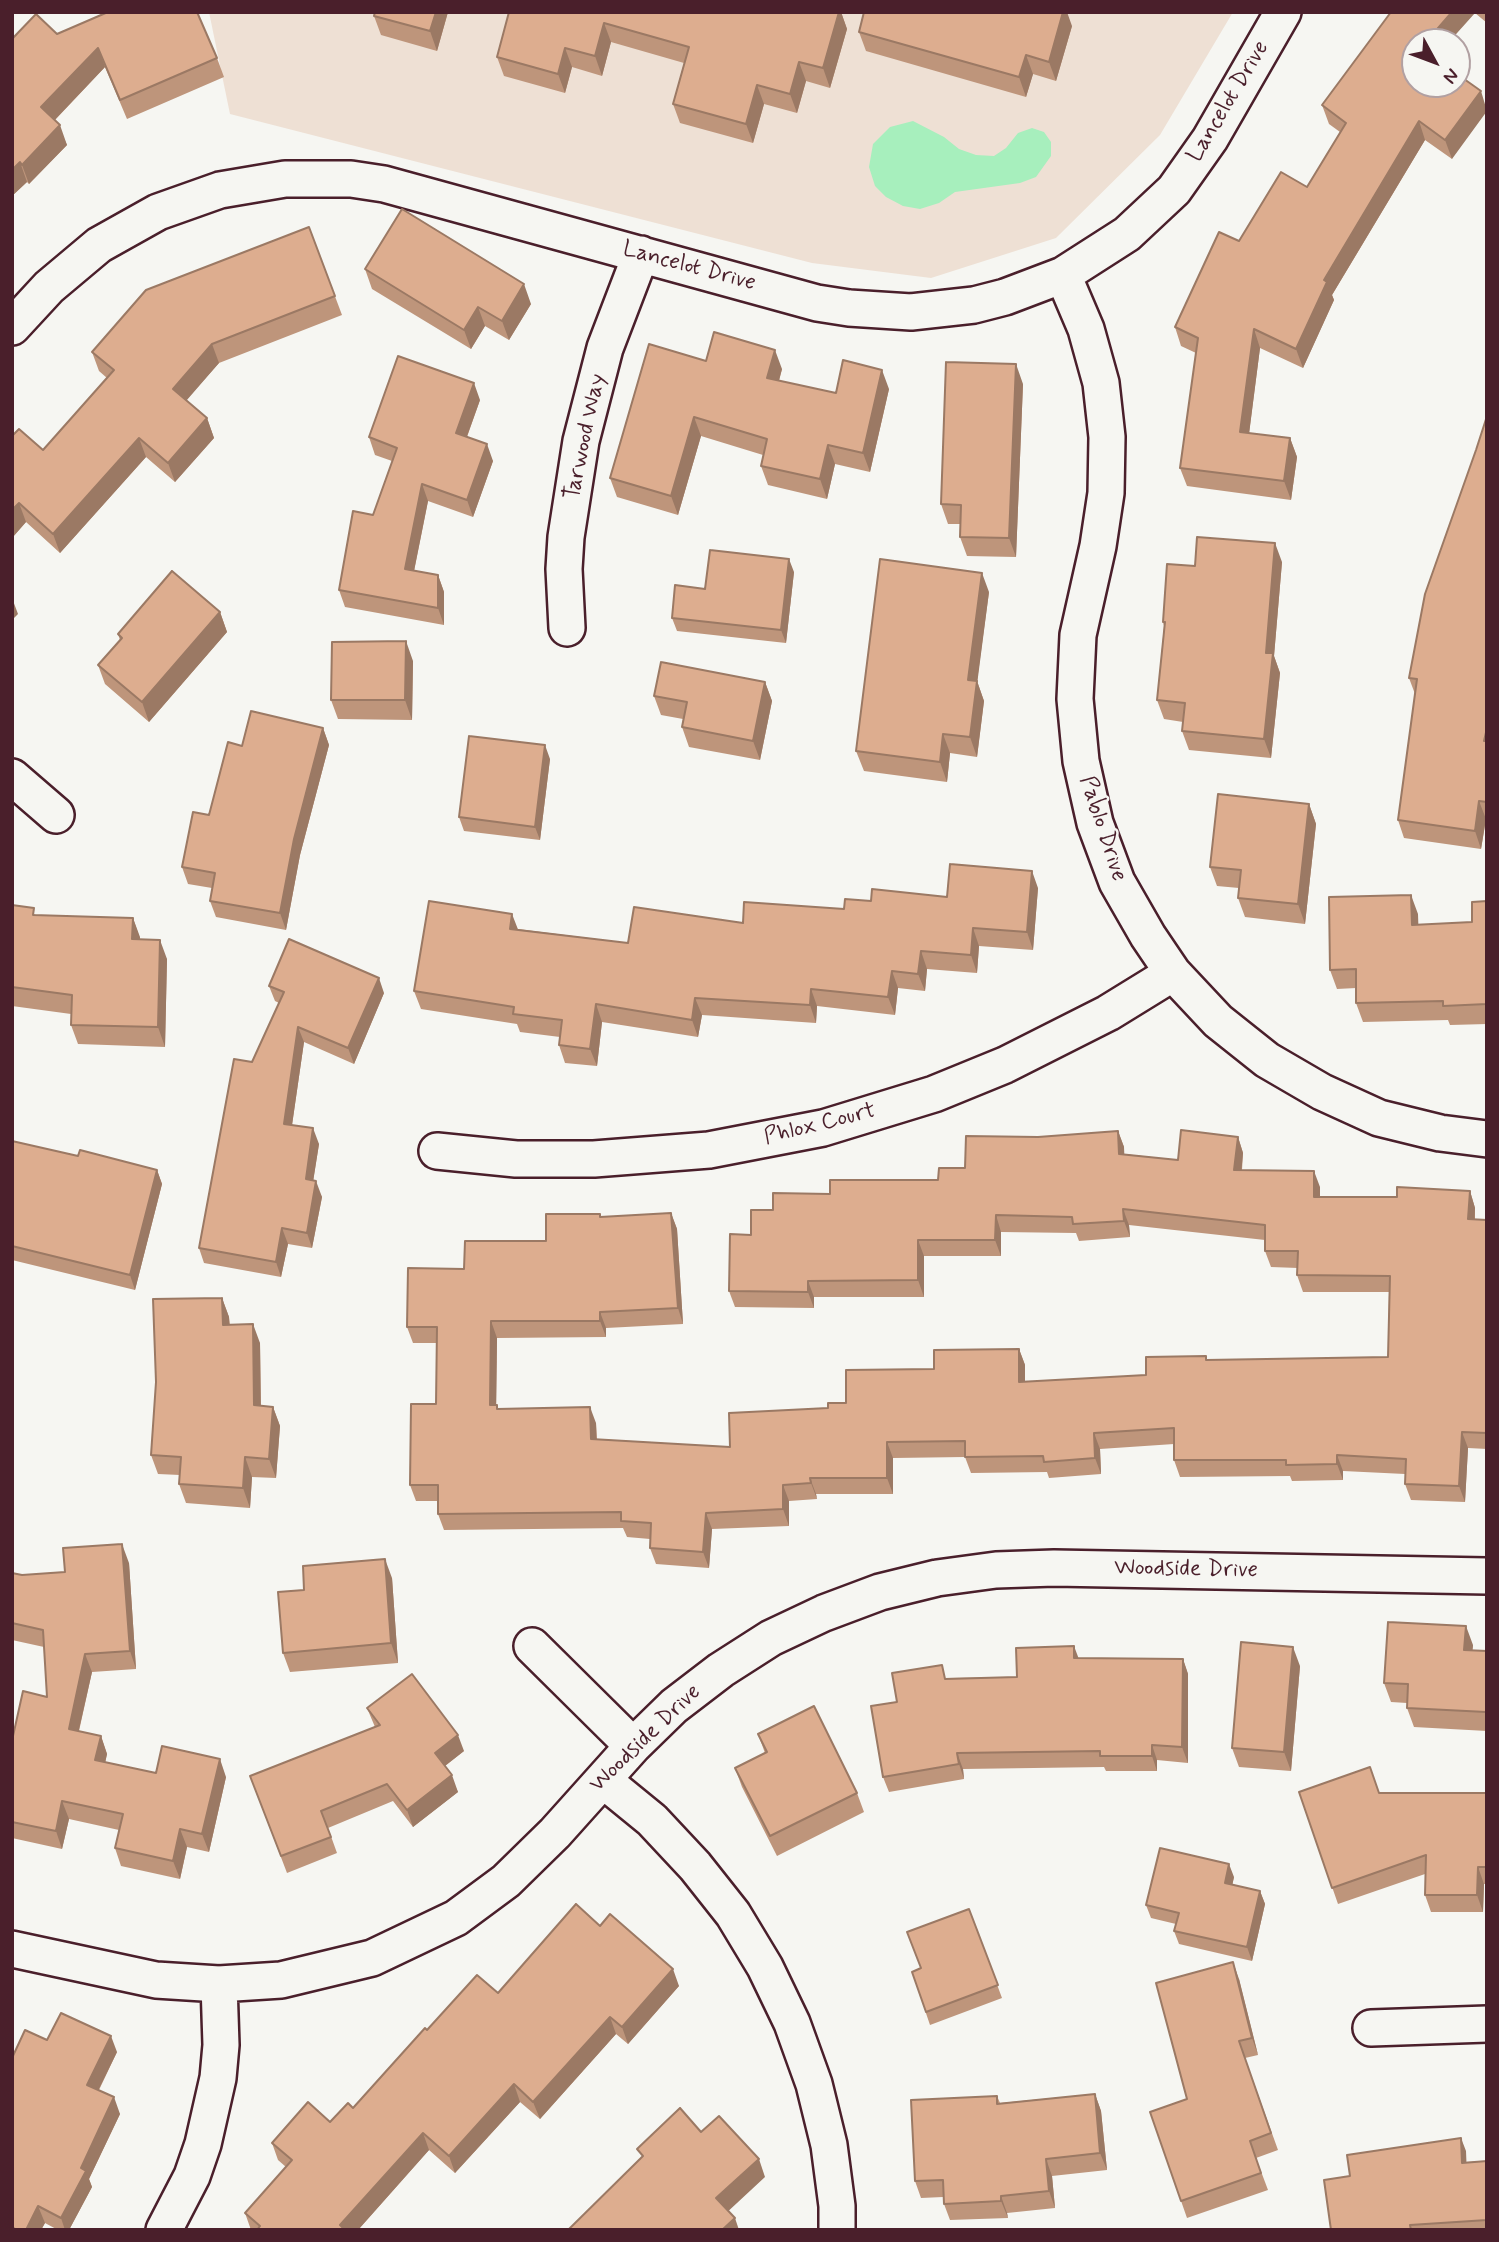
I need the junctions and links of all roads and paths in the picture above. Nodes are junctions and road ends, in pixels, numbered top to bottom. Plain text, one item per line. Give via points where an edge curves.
1 (1283, 12) edge
2 (641, 254) junction
3 (1063, 275) junction
4 (12, 327) edge
5 (567, 628) dead end
6 (12, 777) edge
7 (56, 815) dead end
8 (1174, 973) junction
9 (1487, 1139) edge
10 (437, 1150) dead end
11 (1487, 1576) edge
12 (531, 1646) dead end
13 (633, 1746) junction
14 (603, 1780) junction
15 (12, 1949) edge
16 (219, 1984) junction
17 (1487, 2025) edge
18 (1371, 2028) dead end
19 (164, 2230) edge
20 (837, 2230) edge

1 - 3 street, Lancelot Drive via 1210,139 1174,190 1128,234
2 - 3 street, Lancelot Drive via 817,303 912,312 974,305
2 - 4 street, Lancelot Drive via 384,184 285,179 220,190 158,212 99,245 49,287
2 - 5 street, Tarwood Way via 606,348 581,441 566,537
3 - 8 street, Pablo Drive via 1101,383 1107,437 1106,493 1078,635 1075,699 1081,761 1095,823 1117,882
6 - 7 street
8 - 9 street, Pablo Drive via 1218,1021 1267,1060 1322,1092 1379,1118
8 - 10 street, Phlox Court via 1006,1065 934,1094 823,1128 709,1150 594,1159 516,1159
11 - 13 street, Woodside Drive via 1054,1568 937,1578 880,1592 771,1638 674,1706
12 - 13 street
13 - 14 street, Woodside Drive
14 - 16 street, Woodside Drive via 506,1881 456,1918 372,1958 342,1967 281,1980
14 - 20 street via 652,1821 695,1866 733,1914 765,1967 814,2084 829,2145
15 - 16 street, Woodside Drive via 156,1980
16 - 19 street via 218,2078 192,2176
17 - 18 street

